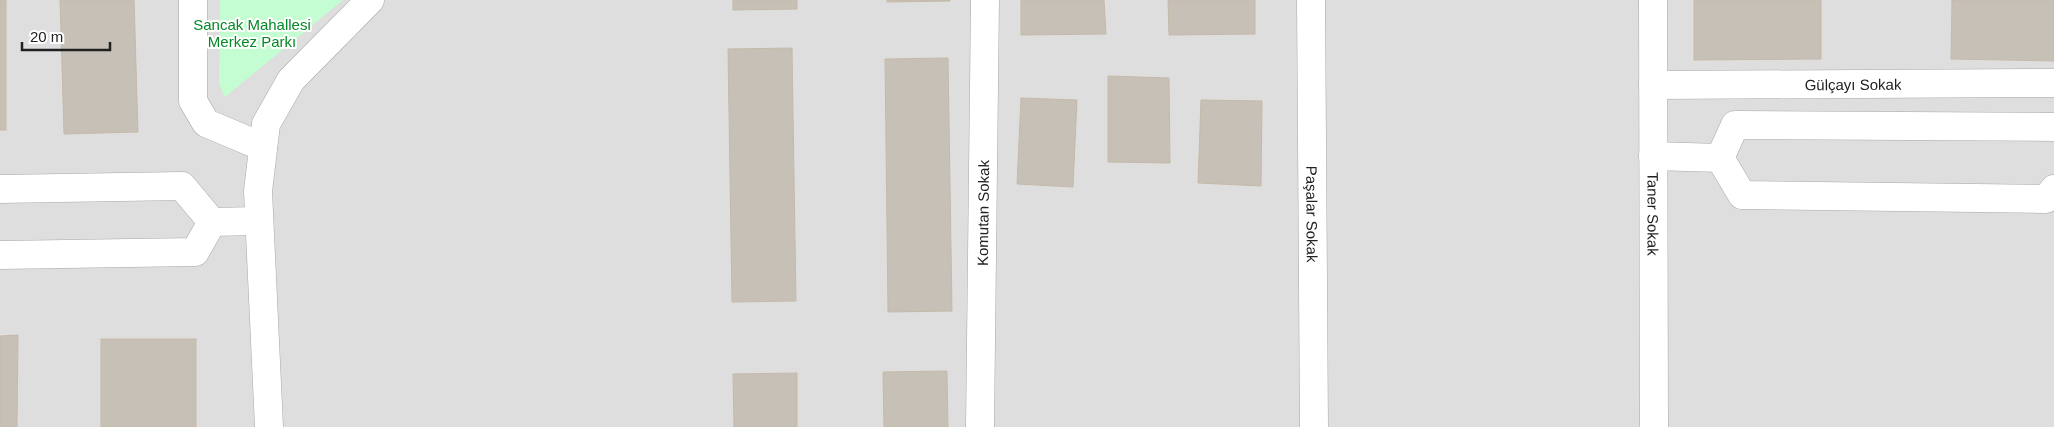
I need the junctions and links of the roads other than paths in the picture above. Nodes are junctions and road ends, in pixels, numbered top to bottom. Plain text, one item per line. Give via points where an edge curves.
1 (193, 0) edge
2 (370, 0) edge
3 (985, 0) edge
4 (1311, 0) edge
5 (1653, 0) edge
6 (2054, 83) edge
7 (1653, 85) junction
8 (2054, 127) edge
9 (265, 135) junction
10 (1653, 156) junction
11 (1720, 158) junction
12 (0, 189) edge
13 (2054, 189) edge
14 (259, 221) junction
15 (212, 222) junction
16 (0, 255) edge
17 (269, 427) edge
18 (980, 427) edge
19 (1314, 427) edge
20 (1654, 427) edge

1 - 9 street via 193,101 206,123
2 - 9 street via 292,80
3 - 18 street, Komutan Sokak
4 - 19 street, Paşalar Sokak
5 - 7 street, Taner Sokak
6 - 7 street, Gülçayı Sokak
7 - 10 street, Taner Sokak
8 - 11 street via 1736,125
9 - 14 street via 258,191
10 - 11 street
10 - 20 street, Taner Sokak
11 - 13 street via 1742,194 2046,199
12 - 15 street via 182,186
14 - 15 street
14 - 17 street
15 - 16 street via 195,252

